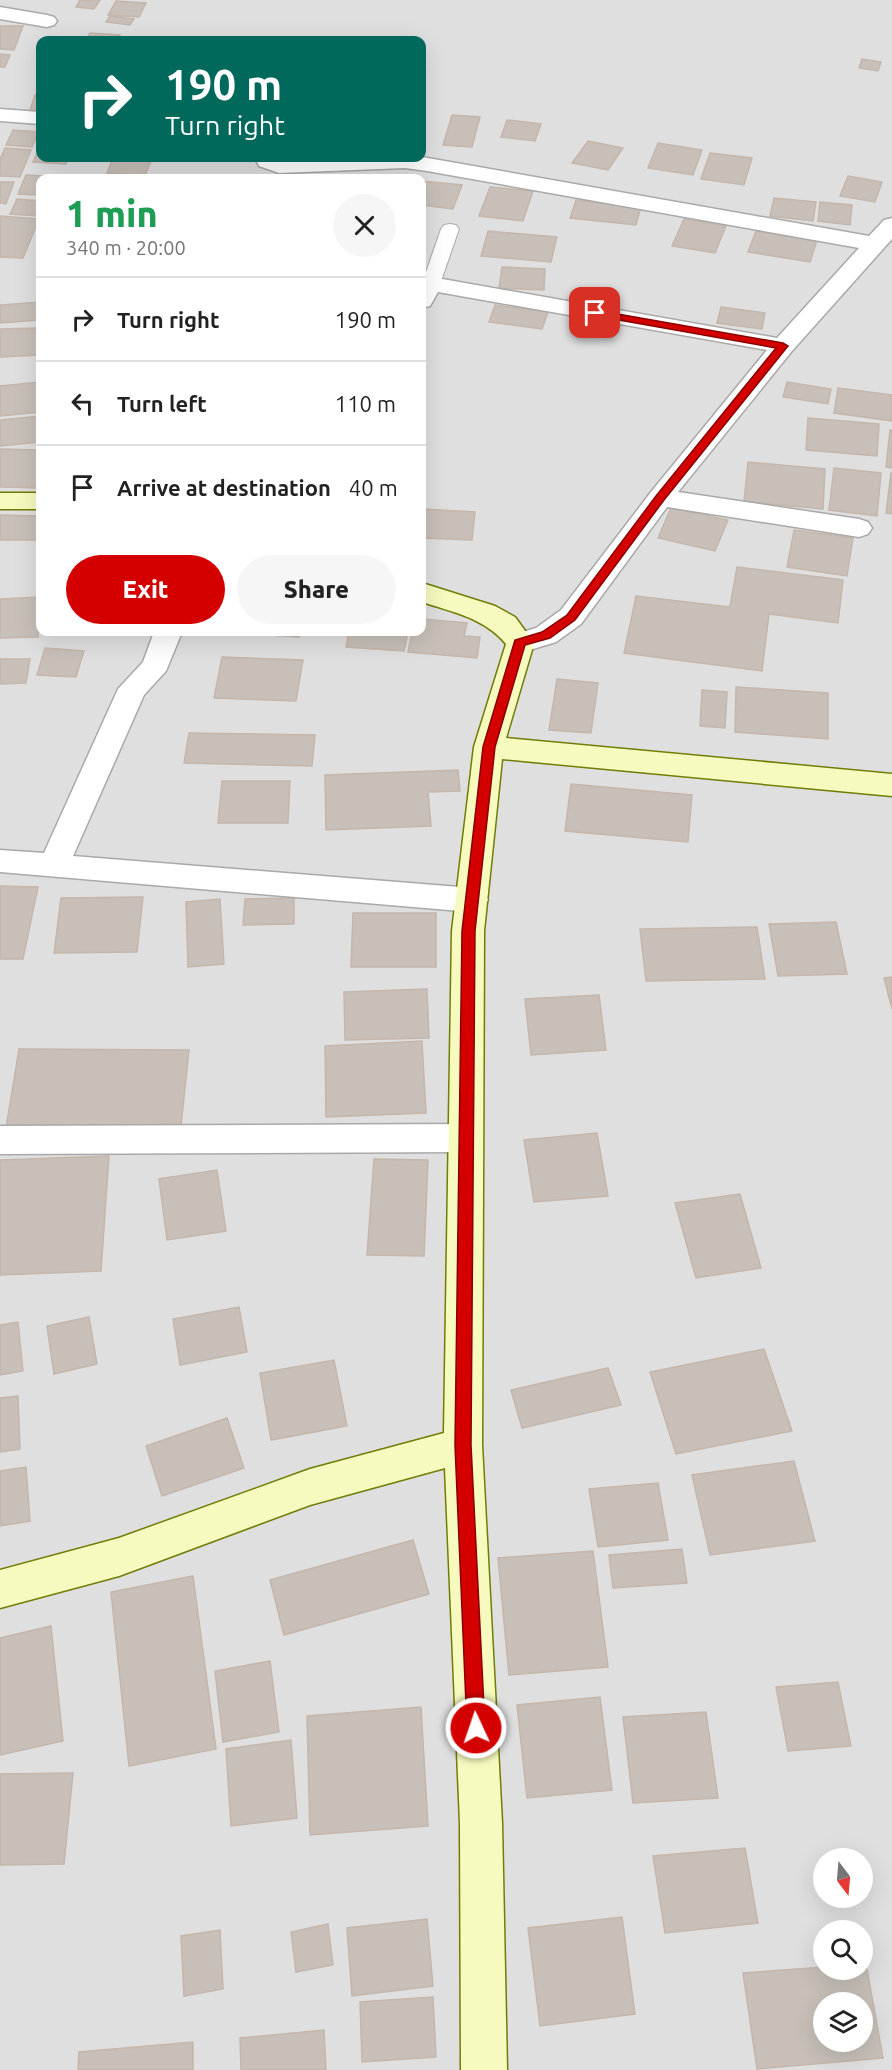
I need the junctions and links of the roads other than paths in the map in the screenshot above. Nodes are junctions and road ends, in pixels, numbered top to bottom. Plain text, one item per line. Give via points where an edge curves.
1 (0, 13) edge
2 (47, 21) dead end
3 (0, 115) edge
4 (36, 118) edge
5 (269, 162) edge
6 (380, 162) edge
7 (412, 162) edge
8 (892, 225) edge
9 (450, 229) dead end
10 (875, 244) junction
11 (426, 292) edge
12 (783, 346) junction
13 (660, 498) junction
14 (0, 501) edge
15 (36, 501) edge
16 (859, 528) dead end
17 (426, 593) edge
18 (167, 636) edge
19 (520, 643) junction
20 (489, 747) junction
21 (892, 785) edge
22 (0, 861) edge
23 (53, 867) junction
24 (472, 900) junction
25 (464, 1138) junction
26 (0, 1140) edge
27 (463, 1445) junction
28 (0, 1589) edge
29 (484, 2070) edge

1 - 2 street
3 - 4 street
5 - 6 street via 279,166
7 - 10 street
8 - 10 street
9 - 11 lane
10 - 12 street
11 - 12 street
12 - 13 street
13 - 16 street
13 - 19 street via 571,617 546,635
14 - 15 street
17 - 19 street via 485,613 505,624
18 - 23 street via 156,667 132,689
19 - 20 street
20 - 21 street
20 - 24 street
22 - 23 street
23 - 24 street
24 - 25 street
25 - 26 street
25 - 27 street
27 - 28 street via 310,1487 119,1557
27 - 29 street via 481,1822

